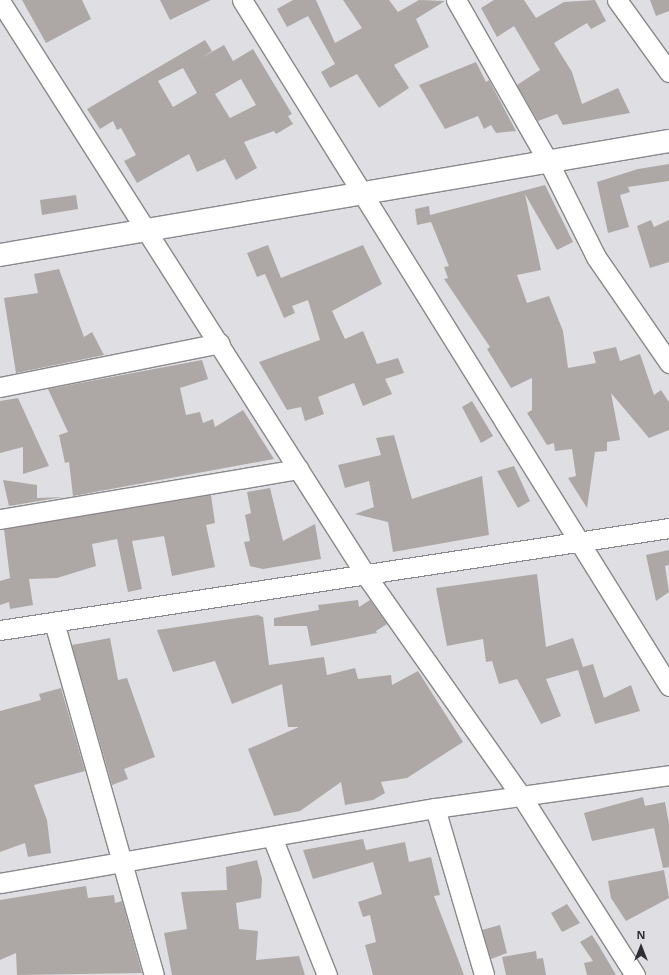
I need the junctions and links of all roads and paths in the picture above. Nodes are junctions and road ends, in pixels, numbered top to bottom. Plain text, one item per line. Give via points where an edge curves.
1 (242, 0) edge
2 (456, 0) edge
3 (617, 0) edge
4 (0, 1) edge
5 (669, 72) edge
6 (669, 141) edge
7 (548, 161) junction
8 (361, 193) junction
9 (148, 230) junction
10 (0, 255) edge
11 (220, 343) junction
12 (669, 363) edge
13 (0, 388) edge
14 (299, 469) junction
15 (0, 519) edge
16 (669, 528) edge
17 (577, 540) junction
18 (365, 574) junction
19 (54, 622) junction
20 (0, 630) edge
21 (669, 686) edge
22 (669, 775) edge
23 (522, 797) junction
24 (435, 808) junction
25 (272, 836) junction
26 (122, 864) junction
27 (0, 883) edge
28 (154, 975) edge
29 (327, 975) edge
30 (484, 975) edge
31 (635, 975) edge

1 - 8 street
2 - 7 street
3 - 5 street
4 - 9 street
6 - 7 street
7 - 8 street
7 - 12 street via 596,257
8 - 9 street
8 - 17 street
9 - 10 street
9 - 11 street
11 - 13 street
11 - 14 street
14 - 15 street
14 - 18 street
16 - 17 street
17 - 18 street
17 - 21 street
18 - 19 street
18 - 23 street
19 - 20 street
19 - 26 street
22 - 23 street
23 - 24 street
23 - 31 street
24 - 25 street
24 - 30 street
25 - 26 street
25 - 29 street
26 - 27 street
26 - 28 street

